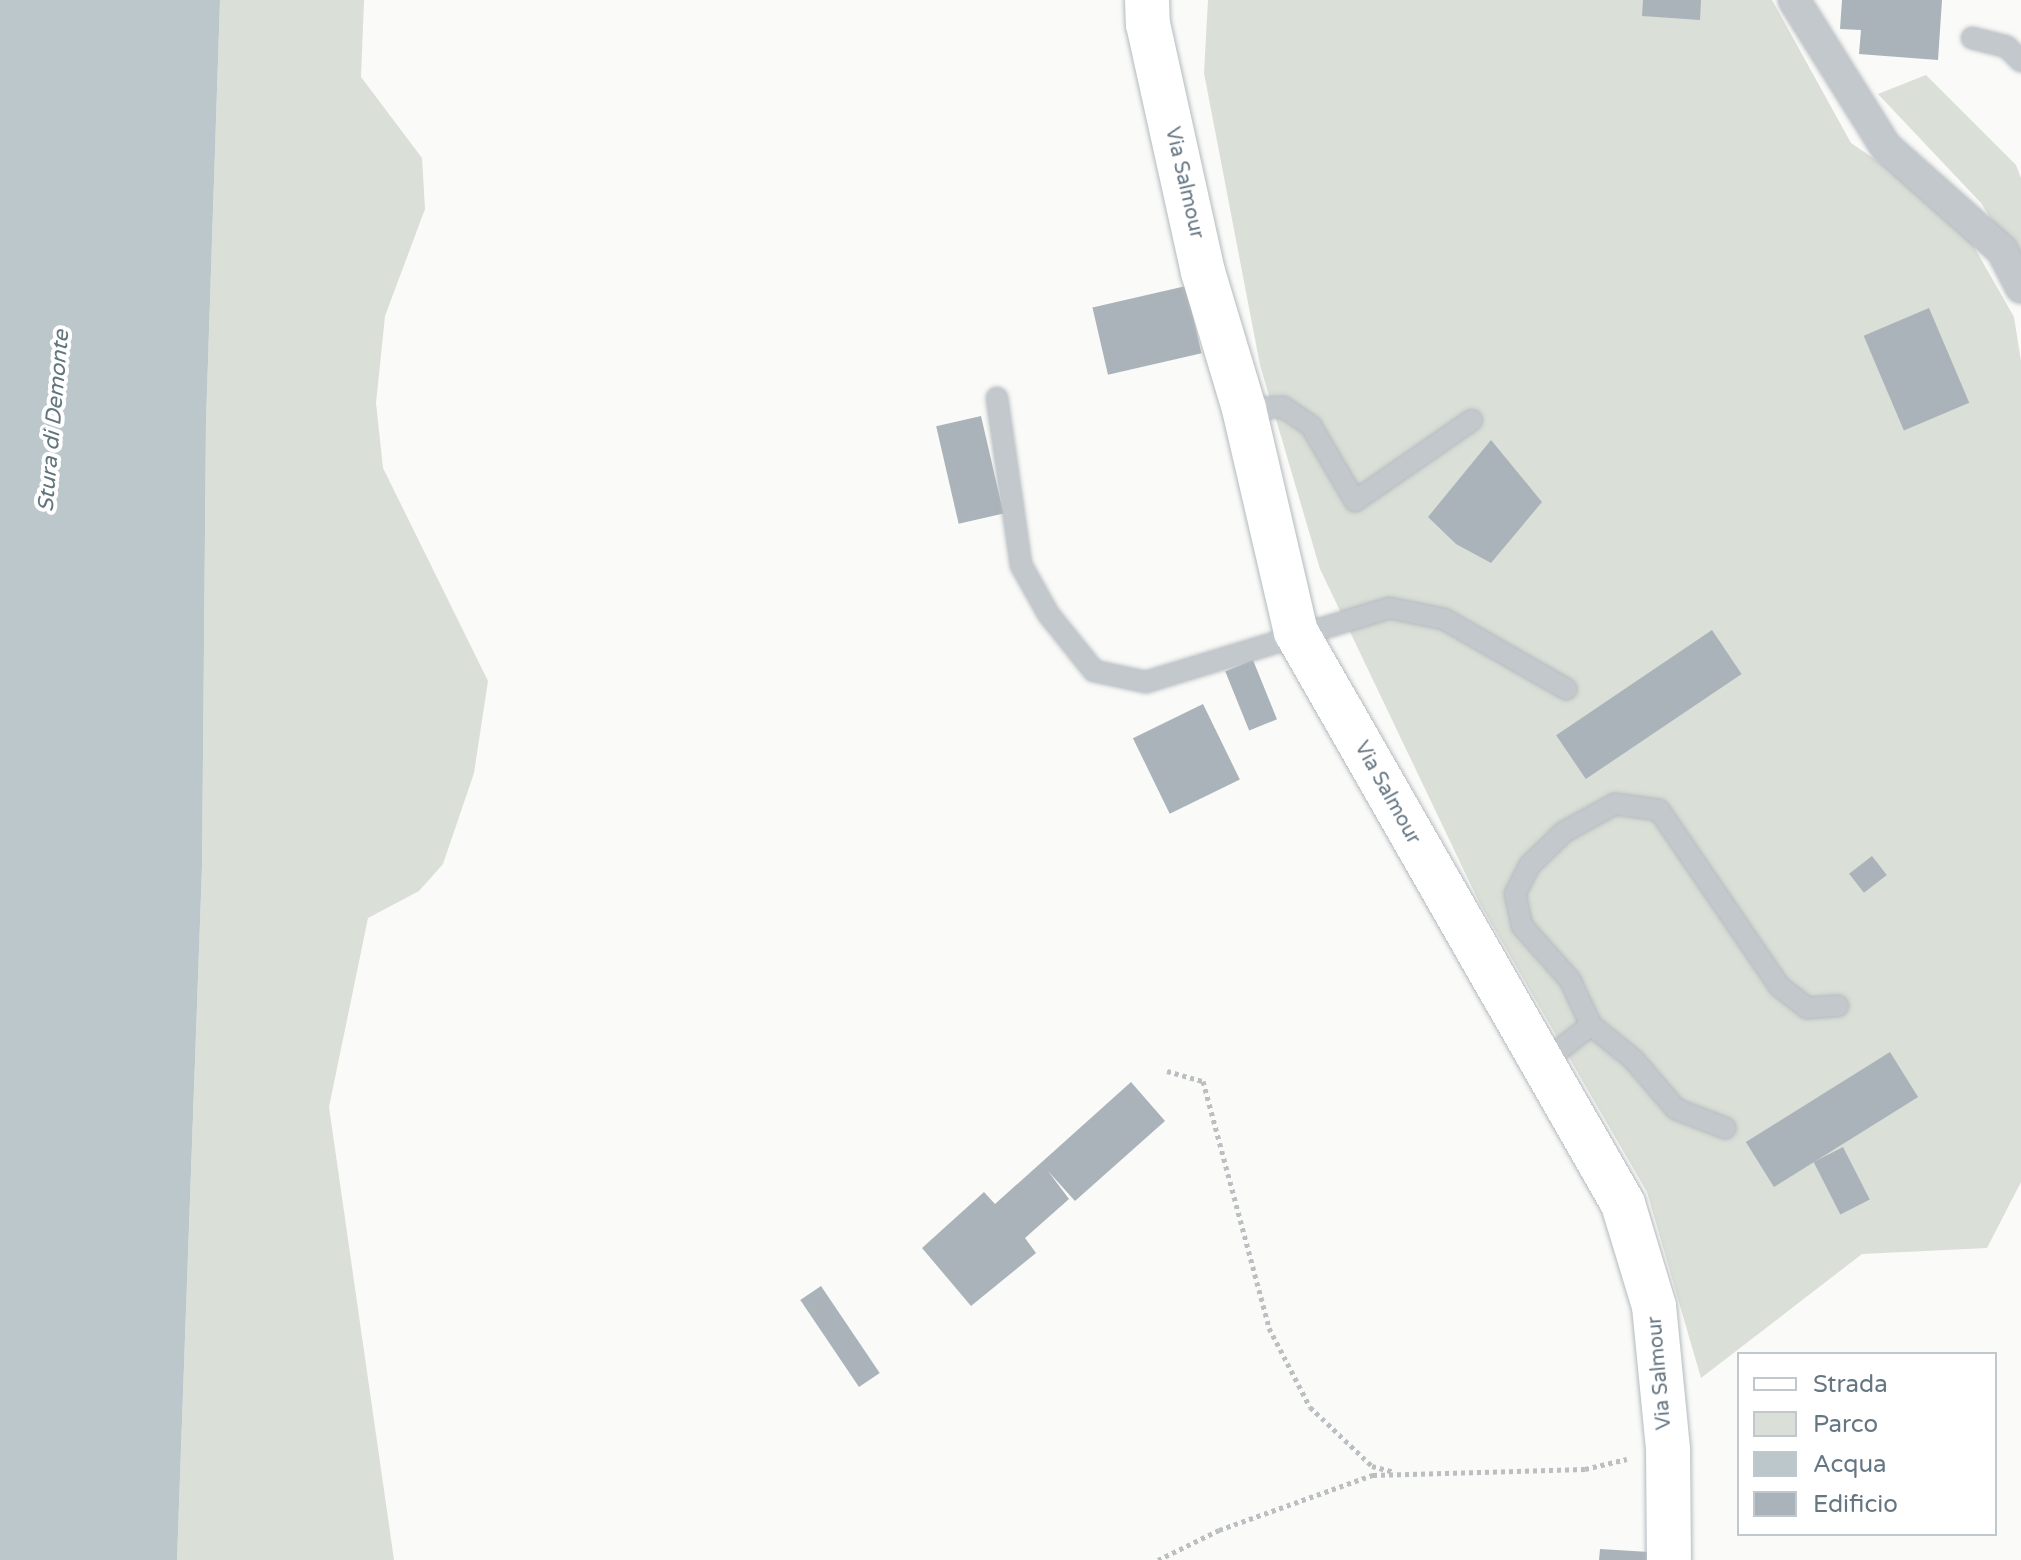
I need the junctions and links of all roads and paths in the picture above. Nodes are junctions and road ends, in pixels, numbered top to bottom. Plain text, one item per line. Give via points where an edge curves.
1 (1147, 0) edge
2 (1794, 0) edge
3 (1972, 38) dead end
4 (2021, 61) edge
5 (2021, 287) edge
6 (997, 398) dead end
7 (1244, 409) junction
8 (1472, 420) dead end
9 (1296, 632) junction
10 (1566, 689) dead end
11 (1838, 1006) dead end
12 (1591, 1025) junction
13 (1544, 1062) junction
14 (1167, 1071) dead end
15 (1725, 1128) dead end
16 (1668, 1450) junction
17 (1400, 1474) junction
18 (1158, 1560) edge
19 (1669, 1560) edge

1 - 7 main road, Via Salmour via 1203,272
2 - 5 street via 1886,147 2002,250
3 - 4 lane via 2007,47
6 - 9 lane via 1021,565 1049,615 1094,671 1146,682
7 - 8 lane via 1283,407 1311,426 1355,501
7 - 9 main road, Via Salmour
9 - 10 lane via 1389,608 1444,619
9 - 13 main road, Via Salmour
11 - 12 lane via 1807,1008 1779,986 1659,810 1615,804 1564,832 1530,865 1515,894 1522,926 1570,980
12 - 13 lane
12 - 15 lane via 1633,1059 1676,1109
13 - 16 main road, Via Salmour via 1623,1204 1654,1306
14 - 17 path via 1203,1081 1269,1328 1310,1407 1372,1466
16 - 17 path via 1585,1469
16 - 19 main road, Via Salmour
17 - 18 path via 1373,1475 1219,1530

